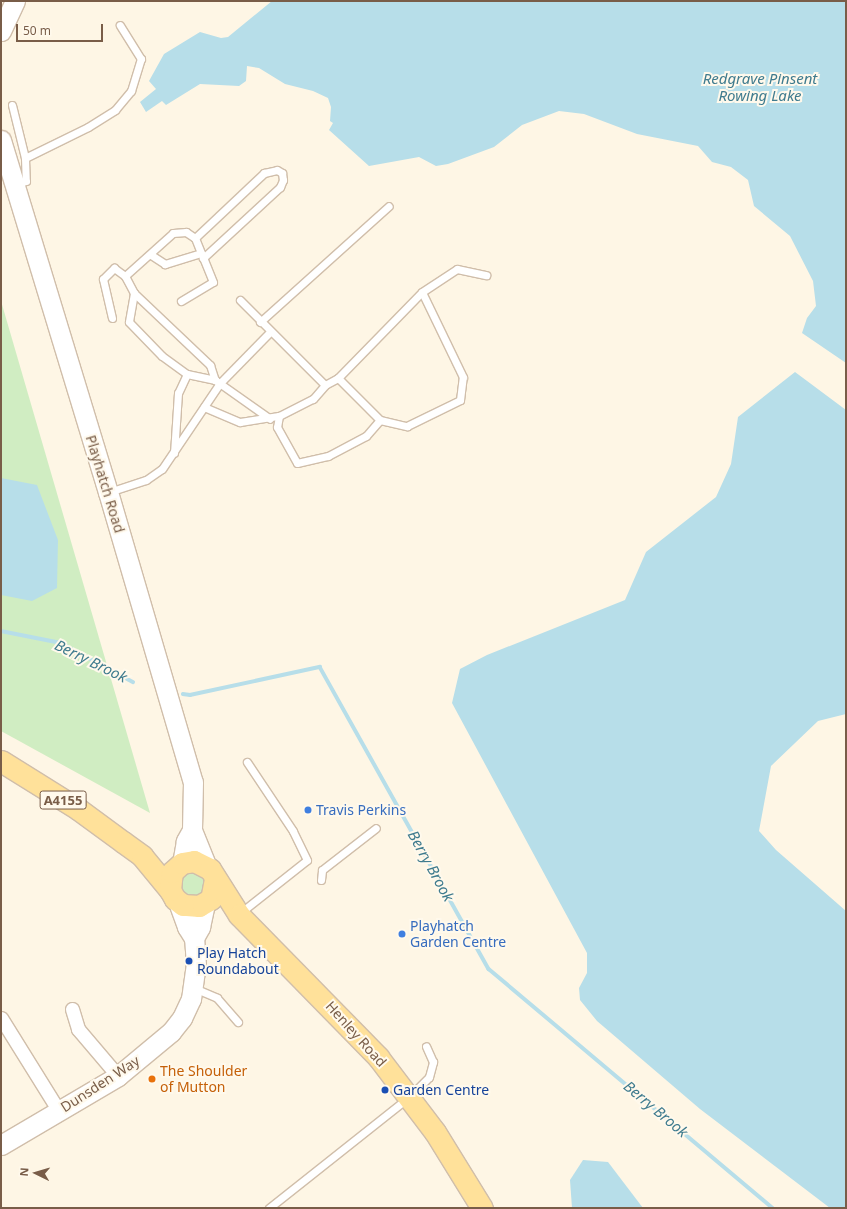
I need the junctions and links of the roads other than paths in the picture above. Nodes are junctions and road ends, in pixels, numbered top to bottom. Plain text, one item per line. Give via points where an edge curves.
1 (15, 1) edge
2 (120, 25) dead end
3 (1, 31) edge
4 (12, 105) dead end
5 (1, 140) edge
6 (25, 158) junction
7 (14, 184) junction
8 (389, 206) dead end
9 (196, 238) junction
10 (151, 255) junction
11 (202, 256) junction
12 (486, 275) dead end
13 (125, 276) junction
14 (422, 292) junction
15 (134, 293) junction
16 (240, 300) dead end
17 (181, 301) dead end
18 (112, 318) dead end
19 (260, 322) junction
20 (270, 332) junction
21 (188, 374) junction
22 (338, 378) junction
23 (218, 381) junction
24 (325, 386) junction
25 (204, 407) junction
26 (279, 416) junction
27 (270, 419) junction
28 (380, 420) junction
29 (174, 454) junction
30 (108, 492) junction
31 (1, 761) edge
32 (247, 762) dead end
33 (376, 828) dead end
34 (192, 830) junction
35 (142, 856) junction
36 (181, 863) junction
37 (211, 872) junction
38 (321, 880) dead end
39 (174, 896) junction
40 (205, 904) junction
41 (239, 915) junction
42 (194, 938) junction
43 (194, 988) junction
44 (72, 1009) dead end
45 (1, 1018) edge
46 (238, 1022) dead end
47 (426, 1046) dead end
48 (118, 1076) junction
49 (409, 1097) junction
50 (59, 1111) junction
51 (1, 1145) edge
52 (269, 1208) edge
53 (482, 1208) edge

1 - 3 main road
2 - 6 lane via 141,59 131,91 108,114
4 - 6 lane
5 - 7 main road, Playhatch Road
6 - 7 lane via 26,181
7 - 30 main road, Playhatch Road
8 - 19 lane
9 - 10 lane via 186,232 173,233
9 - 11 lane
9 - 11 lane via 264,173 277,170 282,173 280,187
10 - 11 lane via 165,264
10 - 13 lane
11 - 17 lane via 213,282
12 - 14 lane via 457,269
13 - 15 lane
13 - 18 lane via 114,268 104,279
14 - 22 lane
14 - 28 lane via 463,377 460,400 406,426
15 - 21 lane via 129,322 162,356
15 - 23 lane via 210,365
16 - 19 lane
19 - 20 lane
20 - 23 lane
20 - 24 lane
21 - 23 lane
21 - 29 lane via 178,393
22 - 24 lane
22 - 28 lane
23 - 25 lane
23 - 27 lane
24 - 26 lane via 313,399
25 - 27 lane via 240,422
25 - 29 lane
26 - 27 lane
26 - 28 lane via 277,427 297,463 328,456 366,436
29 - 30 lane via 162,469 146,480
30 - 34 main road, Playhatch Road via 193,782
31 - 35 main road, A4155 via 78,809
32 - 41 lane via 293,831 307,860
33 - 38 lane via 322,870
34 - 36 main road, Playhatch Road via 186,841
34 - 37 main road, Playhatch Road
35 - 36 main road, A4155
35 - 39 main road, A4155
36 - 37 main road via 194,861
36 - 39 main road via 170,878
37 - 40 main road via 214,893
37 - 41 main road, Henley Road
39 - 40 main road via 194,907
39 - 42 main road, Dunsden Way via 187,928
40 - 41 main road, Henley Road
40 - 42 main road, Dunsden Way via 200,927
41 - 49 main road, Henley Road via 378,1057
42 - 43 main road, Dunsden Way
43 - 46 lane via 218,998
43 - 48 main road, Dunsden Way via 182,1018 171,1032
44 - 48 street via 78,1029
45 - 50 street
47 - 49 lane via 433,1062 429,1077
48 - 50 main road, Dunsden Way
49 - 52 lane
49 - 53 main road, Henley Road via 435,1132
50 - 51 main road, Dunsden Way

